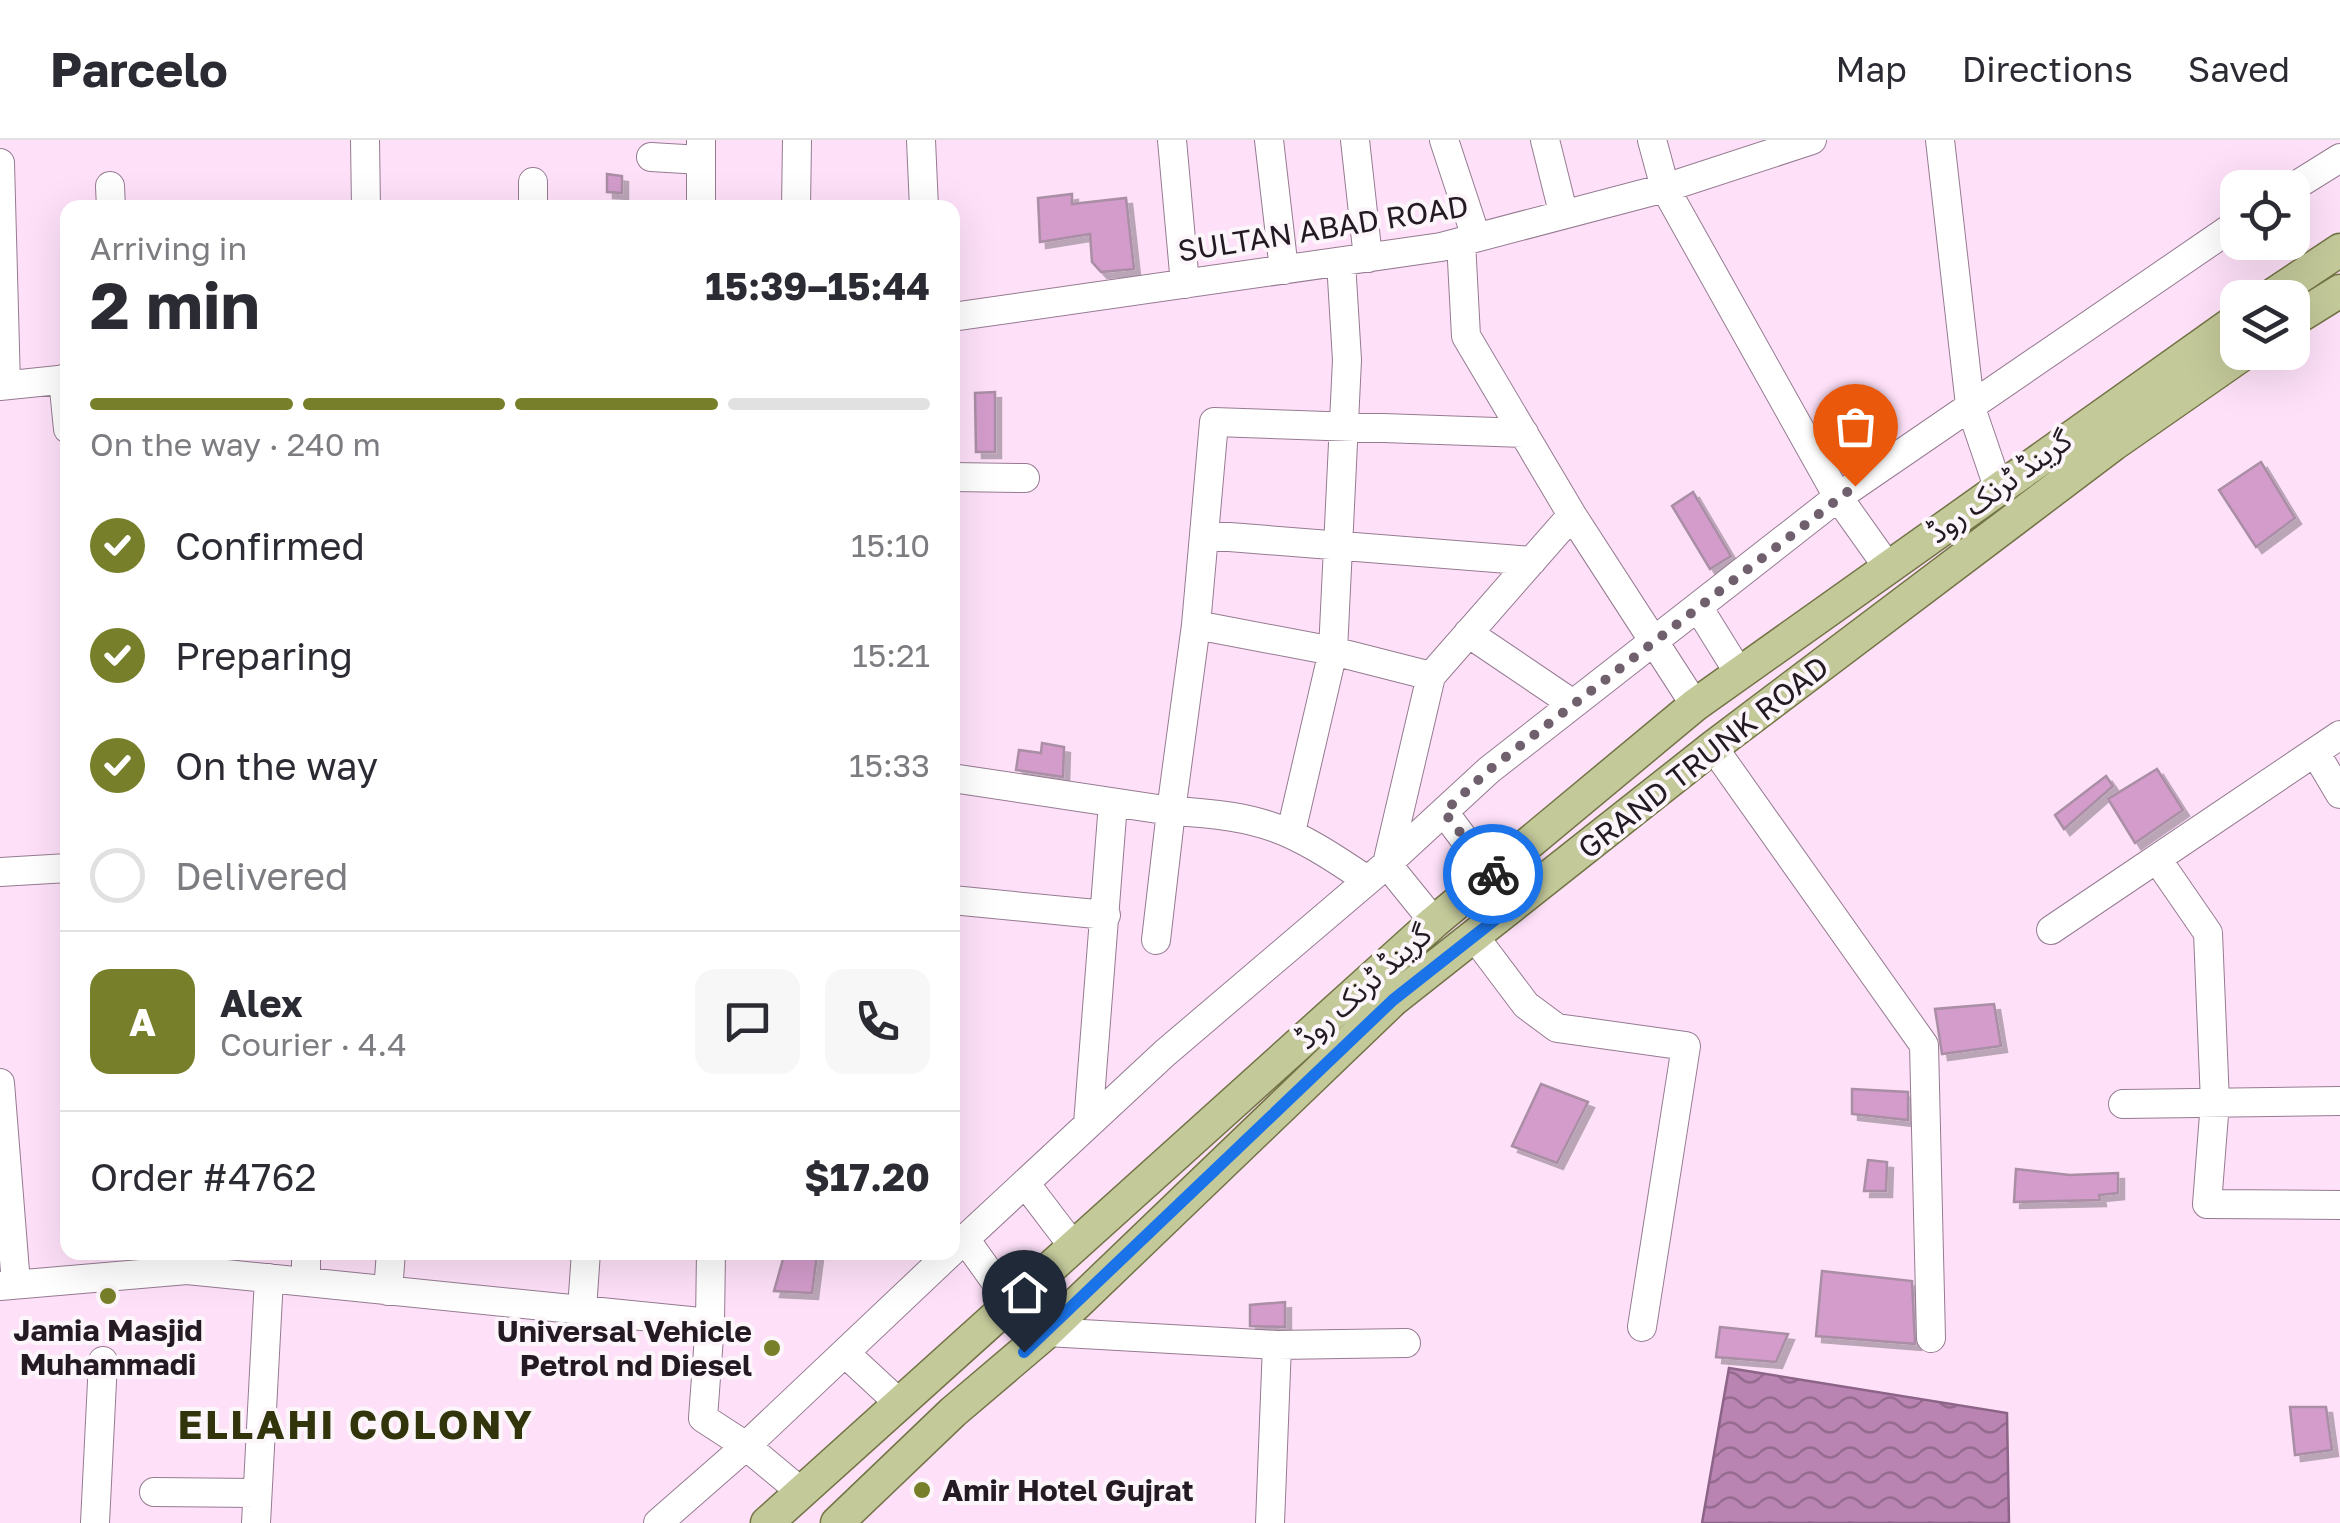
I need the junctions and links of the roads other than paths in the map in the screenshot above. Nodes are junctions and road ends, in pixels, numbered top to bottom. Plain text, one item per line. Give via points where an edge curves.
1 (365, 140) edge
2 (798, 140) edge
3 (921, 140) edge
4 (1172, 140) edge
5 (1269, 140) edge
6 (1356, 140) edge
7 (1444, 140) edge
8 (1545, 140) edge
9 (1652, 140) edge
10 (1812, 140) edge
11 (1940, 140) edge
12 (701, 150) edge
13 (1742, 151) edge
14 (652, 156) dead end
15 (2340, 158) edge
16 (0, 163) edge
17 (2310, 177) edge
18 (1665, 188) junction
19 (366, 200) edge
20 (701, 200) edge
21 (796, 200) edge
22 (924, 200) edge
23 (1563, 212) junction
24 (2220, 235) edge
25 (1469, 239) junction
26 (2340, 250) edge
27 (1354, 260) junction
28 (1284, 270) junction
29 (2295, 280) edge
30 (1184, 284) junction
31 (2340, 291) edge
32 (2310, 310) edge
33 (960, 316) edge
34 (2220, 331) edge
35 (2220, 370) edge
36 (60, 380) edge
37 (3, 386) edge
38 (1970, 405) junction
39 (1344, 427) junction
40 (1524, 433) junction
41 (960, 477) edge
42 (1026, 478) dead end
43 (1998, 486) junction
44 (1838, 497) junction
45 (1572, 515) junction
46 (1204, 535) junction
47 (1338, 544) junction
48 (1532, 561) junction
49 (1887, 566) junction
50 (1698, 607) junction
51 (1196, 625) junction
52 (1468, 633) junction
53 (1655, 642) junction
54 (1333, 652) junction
55 (1738, 673) junction
56 (1431, 676) junction
57 (1573, 704) junction
58 (1695, 705) junction
59 (2340, 735) edge
60 (1713, 747) junction
61 (2315, 752) junction
62 (960, 779) edge
63 (2340, 794) edge
64 (1113, 803) junction
65 (1171, 811) junction
66 (1444, 812) junction
67 (1291, 832) junction
68 (2157, 858) junction
69 (60, 868) edge
70 (0, 872) edge
71 (1377, 872) junction
72 (1494, 872) junction
73 (1521, 899) junction
74 (960, 901) edge
75 (1106, 915) junction
76 (1434, 922) junction
77 (2051, 930) dead end
78 (1474, 936) junction
79 (1156, 940) dead end
80 (0, 1083) edge
81 (2340, 1101) edge
82 (2215, 1102) junction
83 (2123, 1104) dead end
84 (1088, 1124) junction
85 (1026, 1182) junction
86 (2340, 1205) edge
87 (960, 1243) edge
88 (1072, 1246) junction
89 (960, 1251) edge
90 (306, 1260) edge
91 (390, 1260) edge
92 (585, 1260) edge
93 (711, 1260) edge
94 (943, 1260) edge
95 (186, 1261) edge
96 (269, 1278) junction
97 (306, 1282) junction
98 (8, 1285) edge
99 (388, 1290) junction
100 (1010, 1302) junction
101 (582, 1309) junction
102 (710, 1324) junction
103 (1642, 1327) dead end
104 (1047, 1332) junction
105 (1931, 1338) dead end
106 (1406, 1343) dead end
107 (1277, 1346) junction
108 (846, 1354) junction
109 (104, 1361) dead end
110 (899, 1403) junction
111 (746, 1446) junction
112 (154, 1492) dead end
113 (257, 1492) junction
114 (800, 1492) junction
115 (95, 1523) edge
116 (256, 1523) edge
117 (658, 1523) edge
118 (767, 1523) edge
119 (837, 1523) edge
120 (1270, 1523) edge

1 - 19 street
2 - 21 street
3 - 22 street
4 - 30 street
5 - 28 street
6 - 27 street
7 - 25 street
8 - 23 street
9 - 18 street
10 - 13 street, SULTAN ABAD ROAD
11 - 38 street
12 - 14 street
12 - 20 street
13 - 18 street, SULTAN ABAD ROAD
15 - 17 street
16 - 37 street
18 - 23 street, SULTAN ABAD ROAD
18 - 44 street
23 - 25 street, SULTAN ABAD ROAD
24 - 38 street
25 - 27 street, SULTAN ABAD ROAD
25 - 40 street via 1466,336
26 - 29 main road
27 - 28 street, SULTAN ABAD ROAD
27 - 39 street
28 - 30 street, SULTAN ABAD ROAD
30 - 33 street, SULTAN ABAD ROAD
31 - 32 main road
34 - 43 main road, گرینڈ ٹرنک روڈ
35 - 60 main road, GRAND TRUNK ROAD
36 - 37 street
38 - 43 street
38 - 44 street
39 - 40 street
39 - 46 street via 1214,422
39 - 47 street
40 - 45 street
41 - 42 street
43 - 49 main road, گرینڈ ٹرنک روڈ
44 - 49 street
44 - 50 street
45 - 48 street
45 - 53 street
46 - 47 street
46 - 51 street
47 - 48 street
47 - 54 street
48 - 52 street
49 - 55 main road, گرینڈ ٹرنک روڈ
50 - 53 street
50 - 55 street
51 - 54 street
51 - 65 street
52 - 56 street
52 - 57 street
53 - 57 street
53 - 58 street
54 - 56 street
54 - 67 street
55 - 58 main road, گرینڈ ٹرنک روڈ
56 - 71 street
57 - 66 street
58 - 72 main road, گرینڈ ٹرنک روڈ
59 - 61 street
60 - 73 main road, GRAND TRUNK ROAD
60 - 105 street via 1924,1045
61 - 63 street
61 - 68 street
62 - 64 street
64 - 65 street
64 - 75 street
65 - 67 street via 1240,815
65 - 79 street
66 - 71 street
66 - 72 street
67 - 71 street
68 - 77 street
68 - 82 street via 2208,933
69 - 70 street
71 - 76 street
71 - 84 street
72 - 73 main road
72 - 76 main road, گرینڈ ٹرنک روڈ
73 - 78 main road, GRAND TRUNK ROAD
74 - 75 street
75 - 84 street
76 - 88 main road, گرینڈ ٹرنک روڈ
78 - 103 street via 1526,1005 1557,1028 1686,1046
78 - 104 main road, GRAND TRUNK ROAD via 1393,1000
80 - 98 street
81 - 82 street
82 - 83 street
82 - 86 street via 2207,1204
84 - 85 street
85 - 87 street
85 - 88 street
88 - 100 main road, گرینڈ ٹرنک روڈ
89 - 100 street
90 - 97 street
91 - 99 street
92 - 101 street
93 - 102 street
94 - 108 street
95 - 96 street
95 - 98 street
96 - 97 street
96 - 113 street
97 - 99 street
99 - 101 street
100 - 110 main road, گرینڈ ٹرنک روڈ
101 - 102 street
102 - 111 street via 703,1418
104 - 107 street
104 - 119 main road, GRAND TRUNK ROAD
106 - 107 street
107 - 120 street
108 - 110 street
108 - 111 street
109 - 115 street
110 - 114 main road, گرینڈ ٹرنک روڈ
111 - 114 street
111 - 117 street
112 - 113 street
113 - 116 street
114 - 118 main road, گرینڈ ٹرنک روڈ

